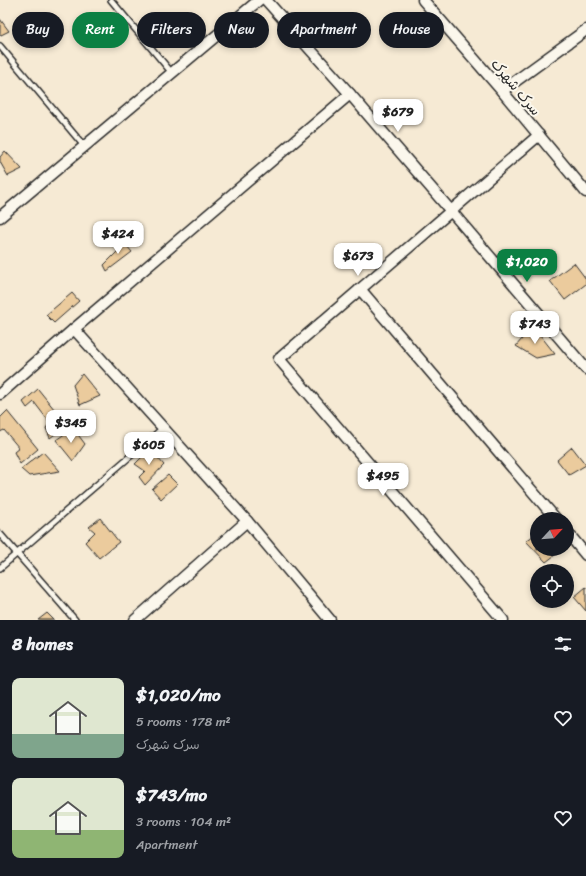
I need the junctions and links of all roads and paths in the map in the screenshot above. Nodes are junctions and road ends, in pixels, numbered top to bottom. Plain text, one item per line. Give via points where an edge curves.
1 (111, 0) edge
2 (259, 0) edge
3 (266, 0) edge
4 (423, 0) edge
5 (586, 30) edge
6 (0, 46) edge
7 (172, 73) junction
8 (502, 91) junction
9 (350, 94) junction
10 (539, 135) junction
11 (84, 146) junction
12 (586, 192) edge
13 (451, 211) junction
14 (0, 218) edge
15 (360, 289) junction
16 (74, 329) junction
17 (586, 369) edge
18 (0, 394) edge
19 (163, 428) junction
20 (550, 512) edge
21 (247, 521) junction
22 (0, 534) edge
23 (574, 540) edge
24 (17, 554) junction
25 (586, 555) edge
26 (0, 568) edge
27 (75, 620) edge
28 (134, 620) edge
29 (330, 620) edge
30 (503, 620) edge

1 - 7 lane
2 - 7 street
3 - 9 street
4 - 8 street, سرک شهرک
5 - 8 street
6 - 11 lane
7 - 11 street
8 - 10 street, سرک شهرک
9 - 13 street
9 - 16 street
10 - 12 street, سرک شهرک
10 - 13 street
11 - 14 street
13 - 15 street
13 - 17 street
15 - 20 street
15 - 30 street via 279,359
16 - 18 street
16 - 19 street
19 - 21 street
19 - 24 lane
21 - 28 street
21 - 29 street
22 - 24 lane
23 - 25 street
24 - 26 lane
24 - 27 lane

